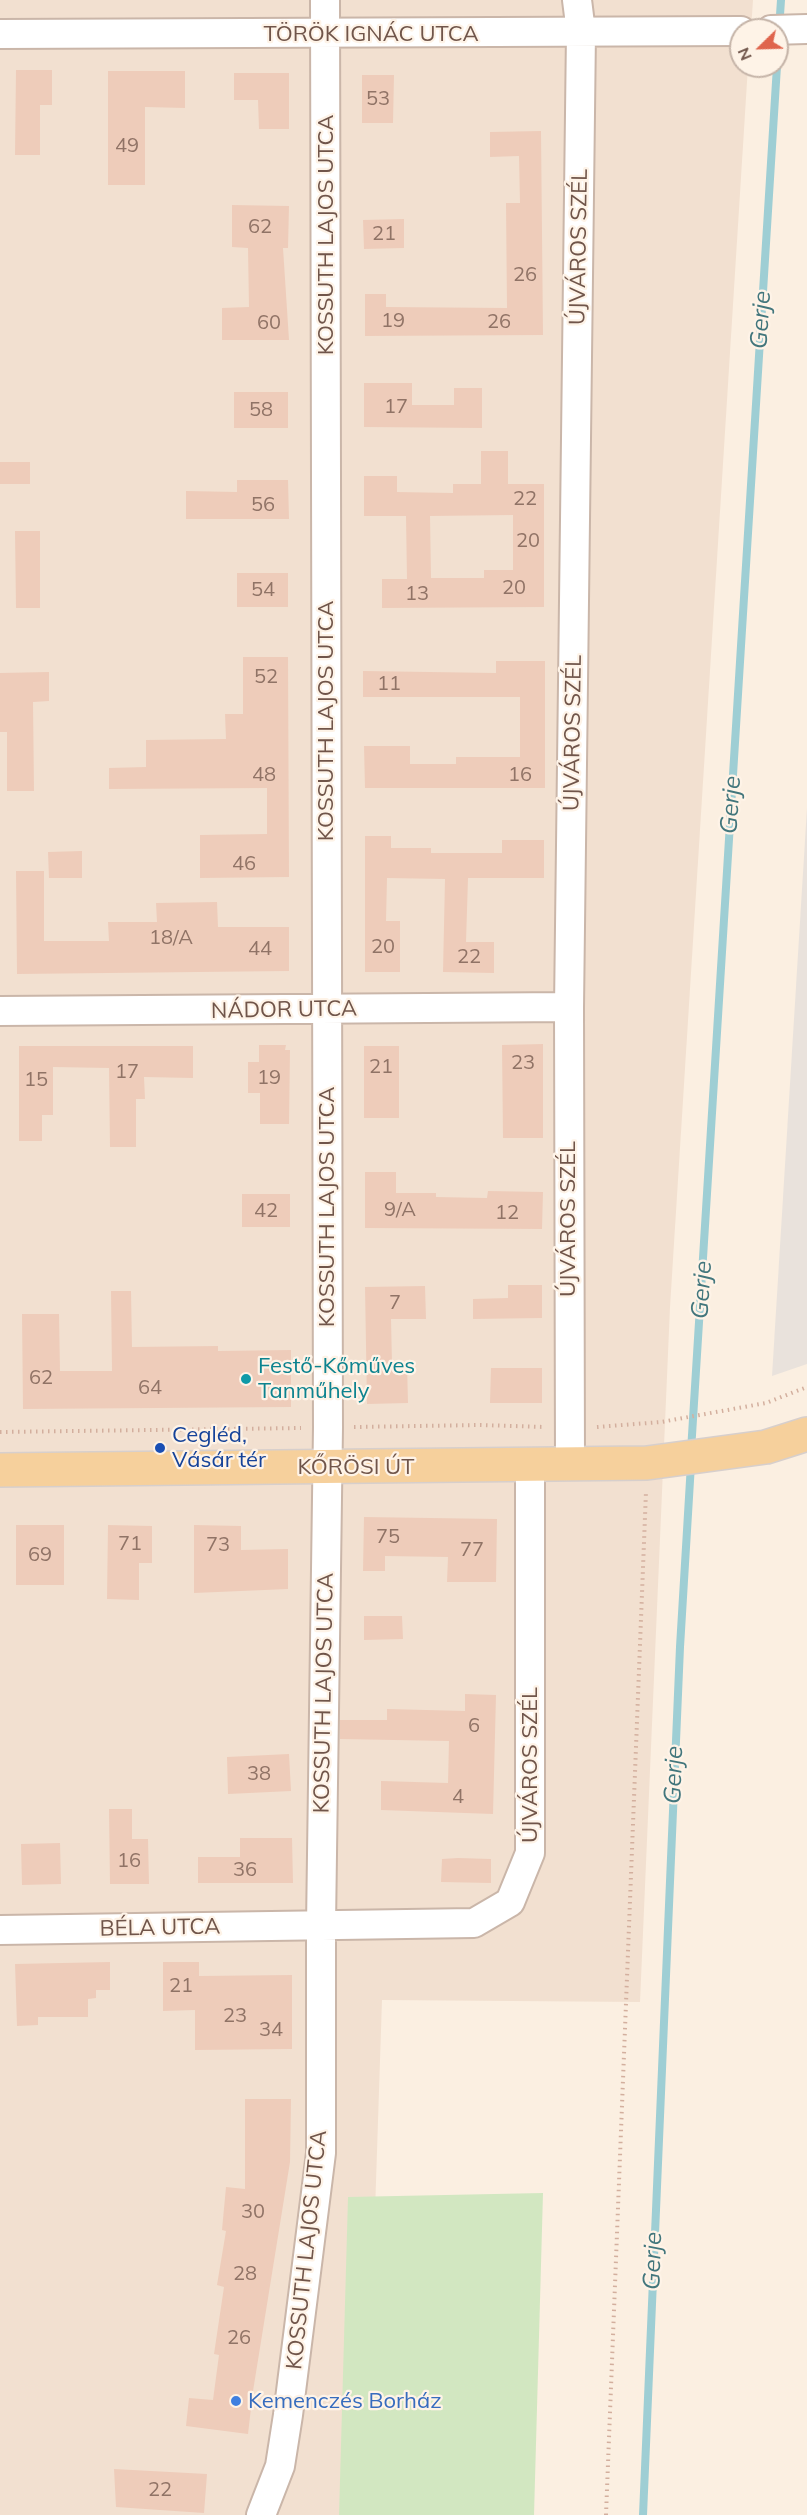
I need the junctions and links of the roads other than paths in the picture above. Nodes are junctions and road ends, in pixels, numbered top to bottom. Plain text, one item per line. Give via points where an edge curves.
1 (325, 0) edge
2 (577, 0) edge
3 (807, 29) edge
4 (789, 30) edge
5 (729, 31) edge
6 (581, 32) junction
7 (0, 34) edge
8 (325, 34) junction
9 (568, 1007) junction
10 (326, 1010) junction
11 (0, 1011) edge
12 (807, 1434) edge
13 (530, 1466) junction
14 (570, 1466) junction
15 (328, 1467) junction
16 (0, 1470) edge
17 (321, 1925) junction
18 (0, 1930) edge
19 (261, 2515) edge

1 - 8 street, KOSSUTH LAJOS UTCA
2 - 6 street, ÚJVÁROS SZÉL
3 - 4 street
5 - 6 street, TÖRÖK IGNÁC UTCA
6 - 8 street, TÖRÖK IGNÁC UTCA
6 - 9 street, ÚJVÁROS SZÉL
7 - 8 street, TÖRÖK IGNÁC UTCA
8 - 10 street, KOSSUTH LAJOS UTCA
9 - 10 street, NÁDOR UTCA
9 - 14 street, ÚJVÁROS SZÉL
10 - 11 street, NÁDOR UTCA
10 - 15 street, KOSSUTH LAJOS UTCA
12 - 14 main road, KŐRÖSI ÚT via 766,1447 711,1456
13 - 14 main road, KŐRÖSI ÚT
13 - 15 main road, KŐRÖSI ÚT
13 - 17 street, ÚJVÁROS SZÉL via 530,1853 510,1902 474,1923
15 - 16 main road, KŐRÖSI ÚT
15 - 17 street, KOSSUTH LAJOS UTCA
17 - 18 street, BÉLA UTCA
17 - 19 street, KOSSUTH LAJOS UTCA via 321,2153 280,2466

